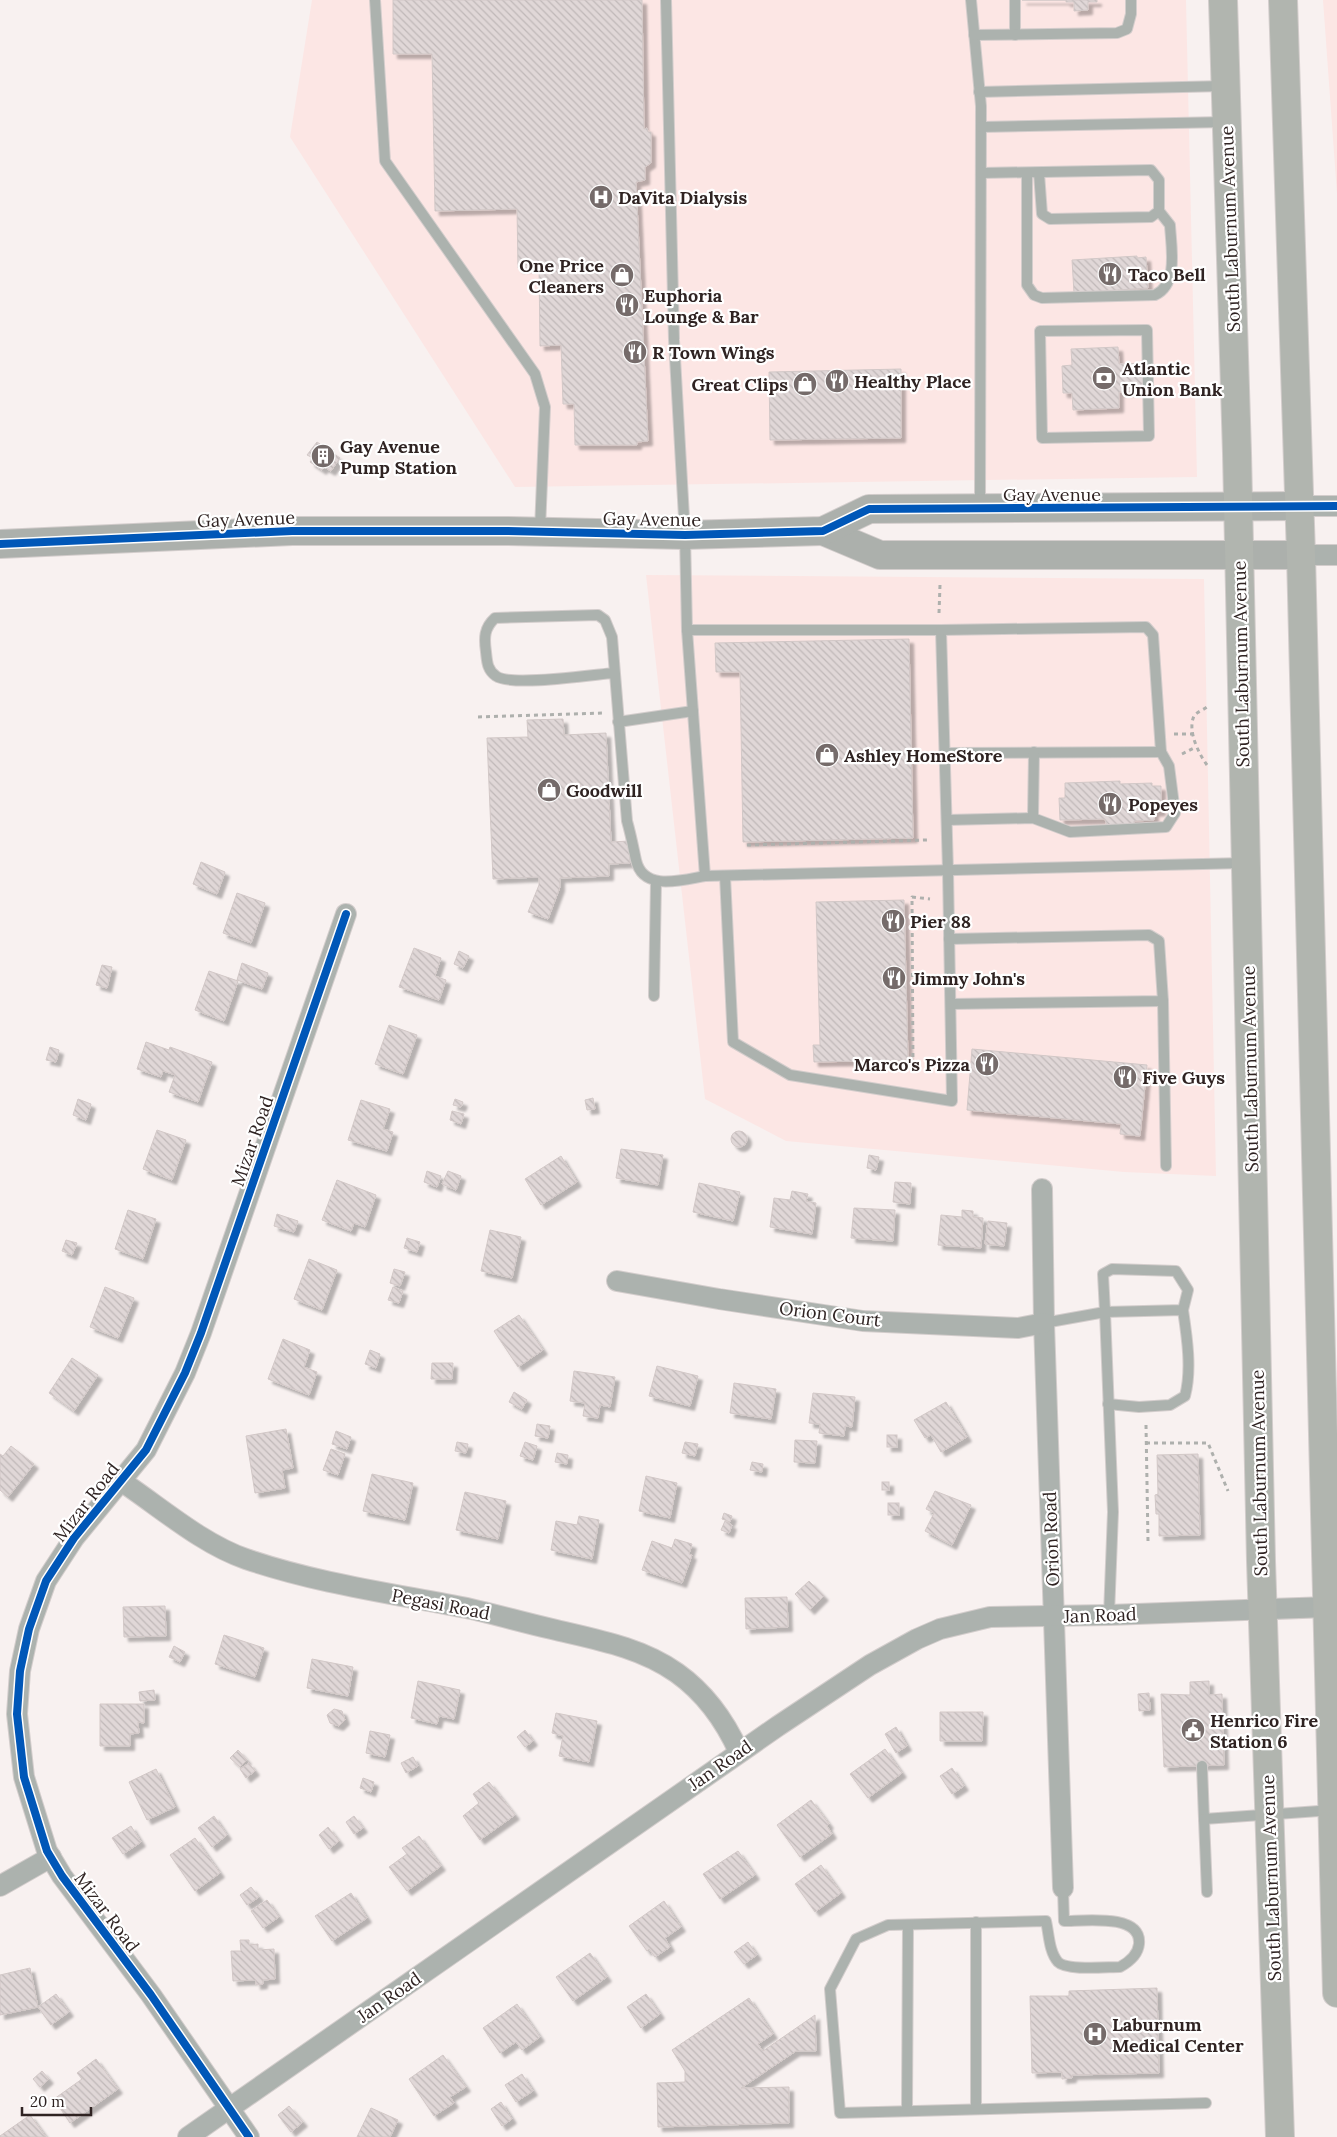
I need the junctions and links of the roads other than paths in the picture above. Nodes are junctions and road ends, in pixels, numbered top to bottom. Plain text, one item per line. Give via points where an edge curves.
1 (375, 0) edge
2 (666, 0) edge
3 (971, 0) edge
4 (1015, 0) edge
5 (1131, 0) edge
6 (1223, 0) edge
7 (1283, 0) edge
8 (1016, 34) junction
9 (974, 35) junction
10 (1225, 86) junction
11 (979, 92) junction
12 (1226, 122) junction
13 (981, 127) junction
14 (981, 173) junction
15 (1028, 173) junction
16 (1039, 173) junction
17 (1159, 211) junction
18 (1040, 331) joint
19 (1299, 506) junction
20 (1337, 506) edge
21 (1239, 508) junction
22 (980, 509) junction
23 (823, 531) junction
24 (540, 532) junction
25 (685, 535) junction
26 (0, 544) edge
27 (1301, 555) junction
28 (1337, 555) edge
29 (1239, 556) junction
30 (687, 630) junction
31 (941, 630) junction
32 (613, 673) junction
33 (693, 712) junction
34 (618, 722) junction
35 (1034, 752) junction
36 (1160, 752) junction
37 (945, 753) junction
38 (1033, 818) junction
39 (947, 820) junction
40 (1245, 863) junction
41 (948, 870) junction
42 (705, 876) junction
43 (725, 876) junction
44 (656, 881) junction
45 (346, 914) dead end
46 (950, 939) junction
47 (654, 996) dead end
48 (1163, 1001) junction
49 (951, 1004) junction
50 (1166, 1166) dead end
51 (1042, 1189) dead end
52 (617, 1281) dead end
53 (1183, 1310) junction
54 (1105, 1312) junction
55 (1044, 1323) junction
56 (1108, 1404) junction
57 (121, 1481) junction
58 (1334, 1606) edge
59 (1263, 1610) junction
60 (1109, 1615) junction
61 (1054, 1616) junction
62 (739, 1752) junction
63 (1202, 1766) dead end
64 (1334, 1810) junction
65 (1269, 1815) junction
66 (1204, 1819) junction
67 (51, 1857) junction
68 (0, 1886) edge
69 (1063, 1888) joint
70 (1207, 1892) dead end
71 (1064, 1920) junction
72 (1046, 1921) junction
73 (976, 1922) junction
74 (908, 1924) junction
75 (1337, 1993) edge
76 (1206, 2102) dead end
77 (229, 2109) junction
78 (976, 2109) junction
79 (907, 2111) junction
80 (188, 2137) edge
81 (249, 2137) edge
82 (1280, 2137) edge

1 - 24 lane via 385,161 535,374 544,407
2 - 25 lane via 674,340
3 - 9 lane
4 - 8 lane
5 - 8 lane via 1127,29 1117,33
6 - 10 main road, South Laburnum Avenue
7 - 19 main road
8 - 9 lane
9 - 11 lane
10 - 11 lane
10 - 12 main road, South Laburnum Avenue
11 - 13 lane
12 - 13 lane
12 - 21 main road, South Laburnum Avenue
13 - 14 lane
14 - 15 lane
14 - 22 lane
15 - 16 lane
15 - 17 lane via 1027,285 1034,295 1042,298 1155,295 1162,292 1171,277 1170,225
16 - 17 lane via 1151,170 1159,180
16 - 17 lane via 1042,214 1050,219 1150,217
18 - 18 lane via 1042,438 1149,436 1147,330
19 - 20 street
19 - 21 street, Gay Avenue
19 - 27 main road
21 - 22 street, Gay Avenue
21 - 29 main road, South Laburnum Avenue
22 - 23 street, Gay Avenue via 869,509
23 - 25 street, Gay Avenue
23 - 29 street, Gay Avenue via 880,555
24 - 25 street, Gay Avenue
24 - 26 street, Gay Avenue via 292,531
25 - 30 lane
27 - 28 street
27 - 29 street, Gay Avenue
27 - 58 main road
29 - 40 main road, South Laburnum Avenue
30 - 31 lane
30 - 33 lane
31 - 36 lane via 1146,627 1153,635
31 - 37 lane
32 - 32 lane via 612,637 605,620 598,615 495,618 488,624 484,636 487,666 496,676 512,682
32 - 34 lane
33 - 34 lane
33 - 42 lane
34 - 44 lane via 627,821 636,862 644,875
35 - 36 lane
35 - 37 lane
35 - 38 lane
36 - 38 lane via 1169,766 1175,813 1166,827 1070,832
37 - 39 lane
38 - 39 lane
39 - 41 lane
40 - 41 lane
40 - 59 main road, South Laburnum Avenue
41 - 43 lane
41 - 46 lane
42 - 43 lane
42 - 44 lane
43 - 49 lane via 733,1042 790,1075 952,1101
44 - 47 lane
45 - 57 street, Mizar Road via 201,1333 185,1373 146,1450
46 - 48 lane via 1149,935 1159,941
46 - 49 lane
48 - 49 lane
48 - 50 lane
51 - 55 street, Orion Road
52 - 55 street, Orion Court via 863,1320 1018,1328
53 - 54 lane
53 - 54 lane via 1188,1290 1176,1271 1112,1269 1104,1274
53 - 56 lane via 1188,1383 1184,1396 1170,1405
54 - 55 lane
54 - 56 lane
55 - 61 street, Orion Road
56 - 60 lane via 1112,1512
57 - 62 street, Pegasi Road via 207,1540 244,1558 292,1574 471,1609 608,1643 652,1659 676,1672 700,1692 713,1707
57 - 67 street, Mizar Road via 74,1538 46,1582 29,1629 20,1670 17,1714 24,1777 34,1815
58 - 59 street, Jan Road
58 - 64 main road via 1328,1670
59 - 60 street, Jan Road
59 - 65 main road, South Laburnum Avenue
60 - 61 street, Jan Road
61 - 62 street, Jan Road via 990,1617 940,1629 916,1639 870,1665
61 - 69 street, Orion Road
62 - 77 street, Jan Road
63 - 66 lane
64 - 65 lane
64 - 75 main road
65 - 66 lane
65 - 82 main road, South Laburnum Avenue
66 - 70 lane
67 - 68 street
67 - 77 street, Mizar Road
69 - 71 lane
71 - 72 lane
71 - 72 lane via 1122,1922 1134,1929 1139,1945 1128,1963 1120,1967 1066,1967 1058,1962 1053,1952
72 - 73 lane
73 - 74 lane
73 - 78 lane
74 - 79 lane
74 - 79 lane via 888,1926 856,1939 830,1989 840,2113
76 - 78 lane
77 - 80 street, Jan Road
77 - 81 street, Mizar Road
78 - 79 lane

